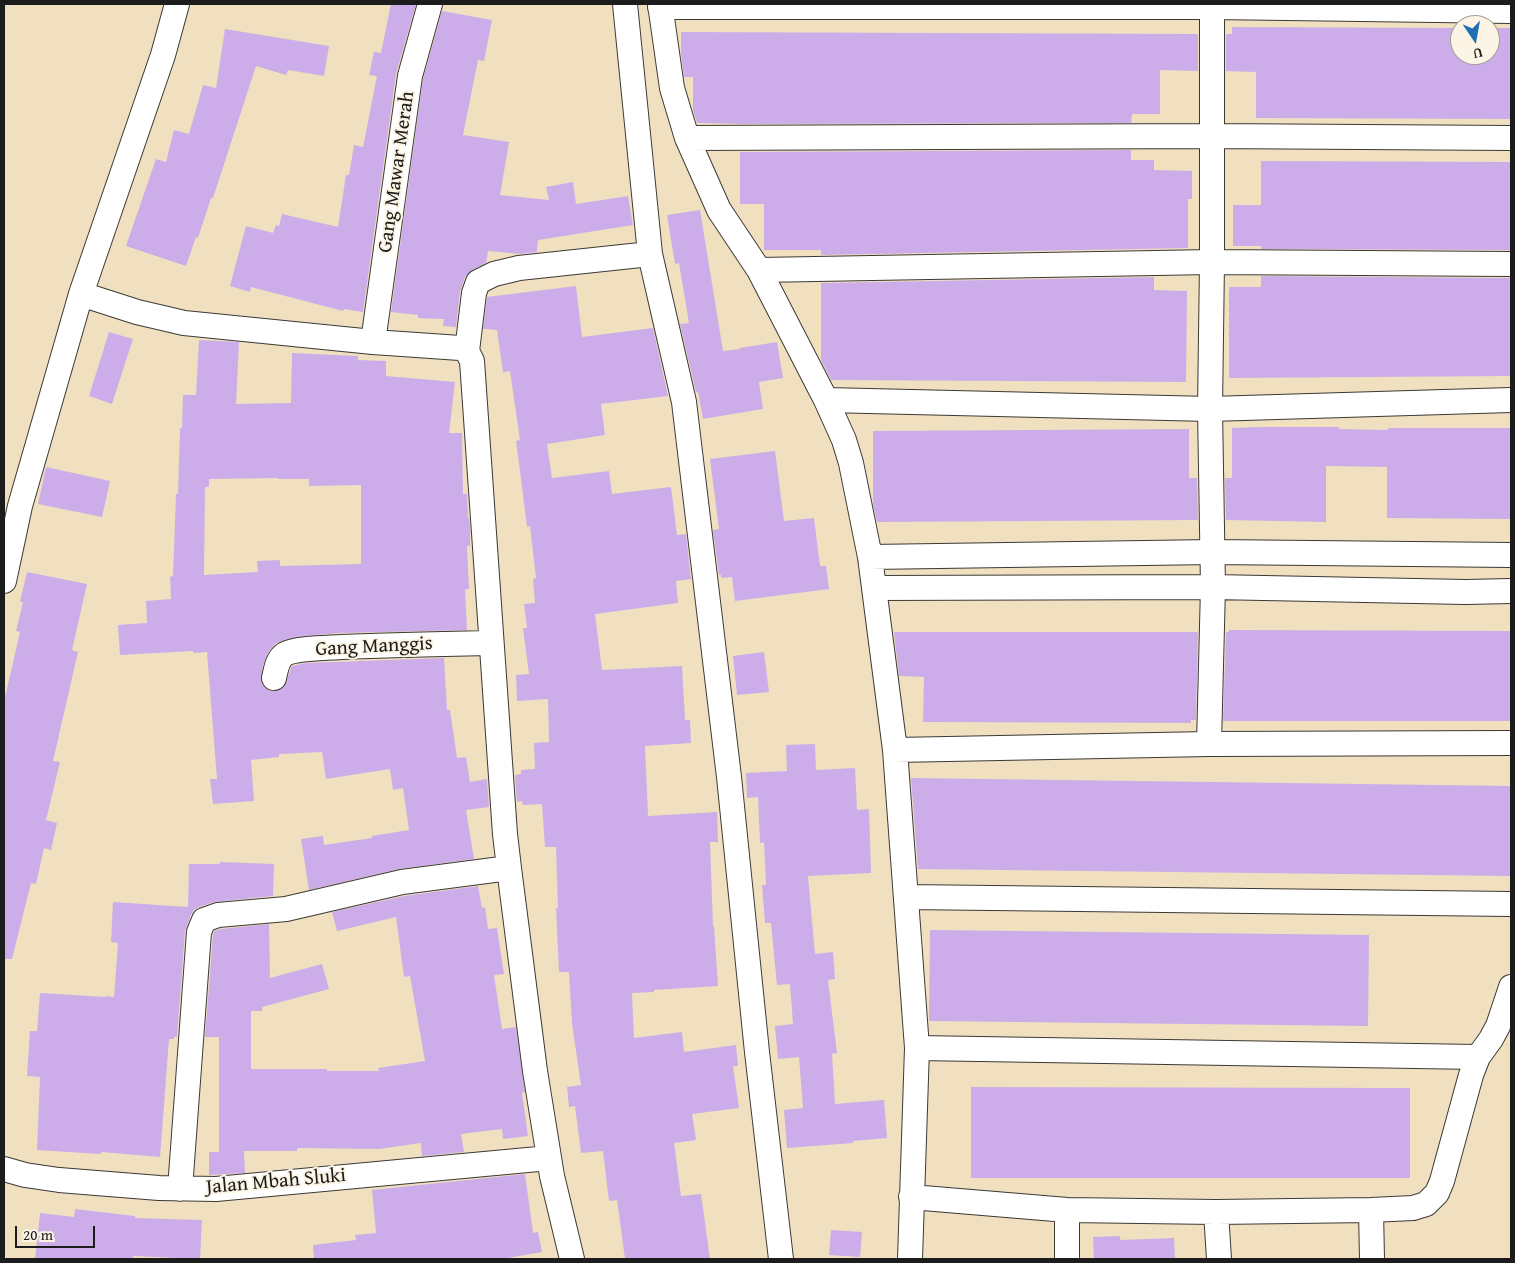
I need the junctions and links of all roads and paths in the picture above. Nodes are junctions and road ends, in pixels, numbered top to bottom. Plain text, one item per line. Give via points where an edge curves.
1 (177, 4) edge
2 (430, 4) edge
3 (625, 4) edge
4 (660, 5) edge
5 (1212, 5) edge
6 (1511, 11) edge
7 (1211, 136) junction
8 (687, 138) junction
9 (1511, 138) edge
10 (650, 254) junction
11 (1212, 262) junction
12 (1511, 264) edge
13 (759, 270) junction
14 (81, 294) junction
15 (373, 342) junction
16 (468, 352) junction
17 (826, 400) junction
18 (1511, 400) edge
19 (1210, 409) junction
20 (1213, 552) junction
21 (1466, 555) junction
22 (1511, 555) edge
23 (870, 557) junction
24 (4, 581) edge
25 (1213, 587) junction
26 (875, 588) junction
27 (1511, 591) edge
28 (1466, 592) junction
29 (491, 643) junction
30 (274, 678) dead end
31 (1511, 743) edge
32 (1209, 744) junction
33 (895, 750) junction
34 (509, 868) junction
35 (906, 897) junction
36 (1511, 904) edge
37 (1511, 987) edge
38 (917, 1048) junction
39 (1478, 1057) junction
40 (549, 1158) junction
41 (4, 1169) edge
42 (180, 1189) junction
43 (911, 1197) junction
44 (1066, 1210) junction
45 (1371, 1210) junction
46 (1216, 1212) junction
47 (572, 1259) edge
48 (781, 1259) edge
49 (910, 1259) edge
50 (1067, 1259) edge
51 (1219, 1259) edge
52 (1372, 1259) edge

1 - 14 street via 163,55
2 - 15 street, Gang Mawar Merah via 410,76
3 - 10 street
4 - 5 street
4 - 8 street via 672,88
5 - 6 street
5 - 7 street
7 - 8 street
7 - 9 street
7 - 11 street
8 - 13 street via 719,210
10 - 16 street via 519,268 478,282
10 - 48 street via 684,402 729,777
11 - 12 street
11 - 13 street
11 - 19 street
13 - 17 street
14 - 15 street via 184,323
14 - 24 street via 20,506
15 - 16 street via 460,348
16 - 29 street via 472,361
17 - 19 street
17 - 23 street via 851,463
18 - 19 street
19 - 20 street
20 - 21 street
20 - 23 street
20 - 25 street
21 - 22 street
21 - 28 street
23 - 26 street
25 - 26 street
25 - 28 street
25 - 32 street
26 - 33 street
27 - 28 street
29 - 30 street, Gang Manggis via 297,651 284,654 278,661
29 - 34 street
31 - 32 street
32 - 33 street
33 - 35 street
34 - 40 street
34 - 42 street via 402,882 286,909 204,920 199,932
35 - 36 street
35 - 38 street
37 - 39 street via 1498,1026
38 - 39 street
38 - 43 street
39 - 45 street via 1437,1192 1426,1204 1413,1208
40 - 42 street, Jalan Mbah Sluki via 216,1189
40 - 47 street
41 - 42 street, Jalan Mbah Sluki via 59,1180
43 - 44 street
43 - 49 street
44 - 46 street
44 - 50 street
45 - 46 street
45 - 52 street
46 - 51 street

